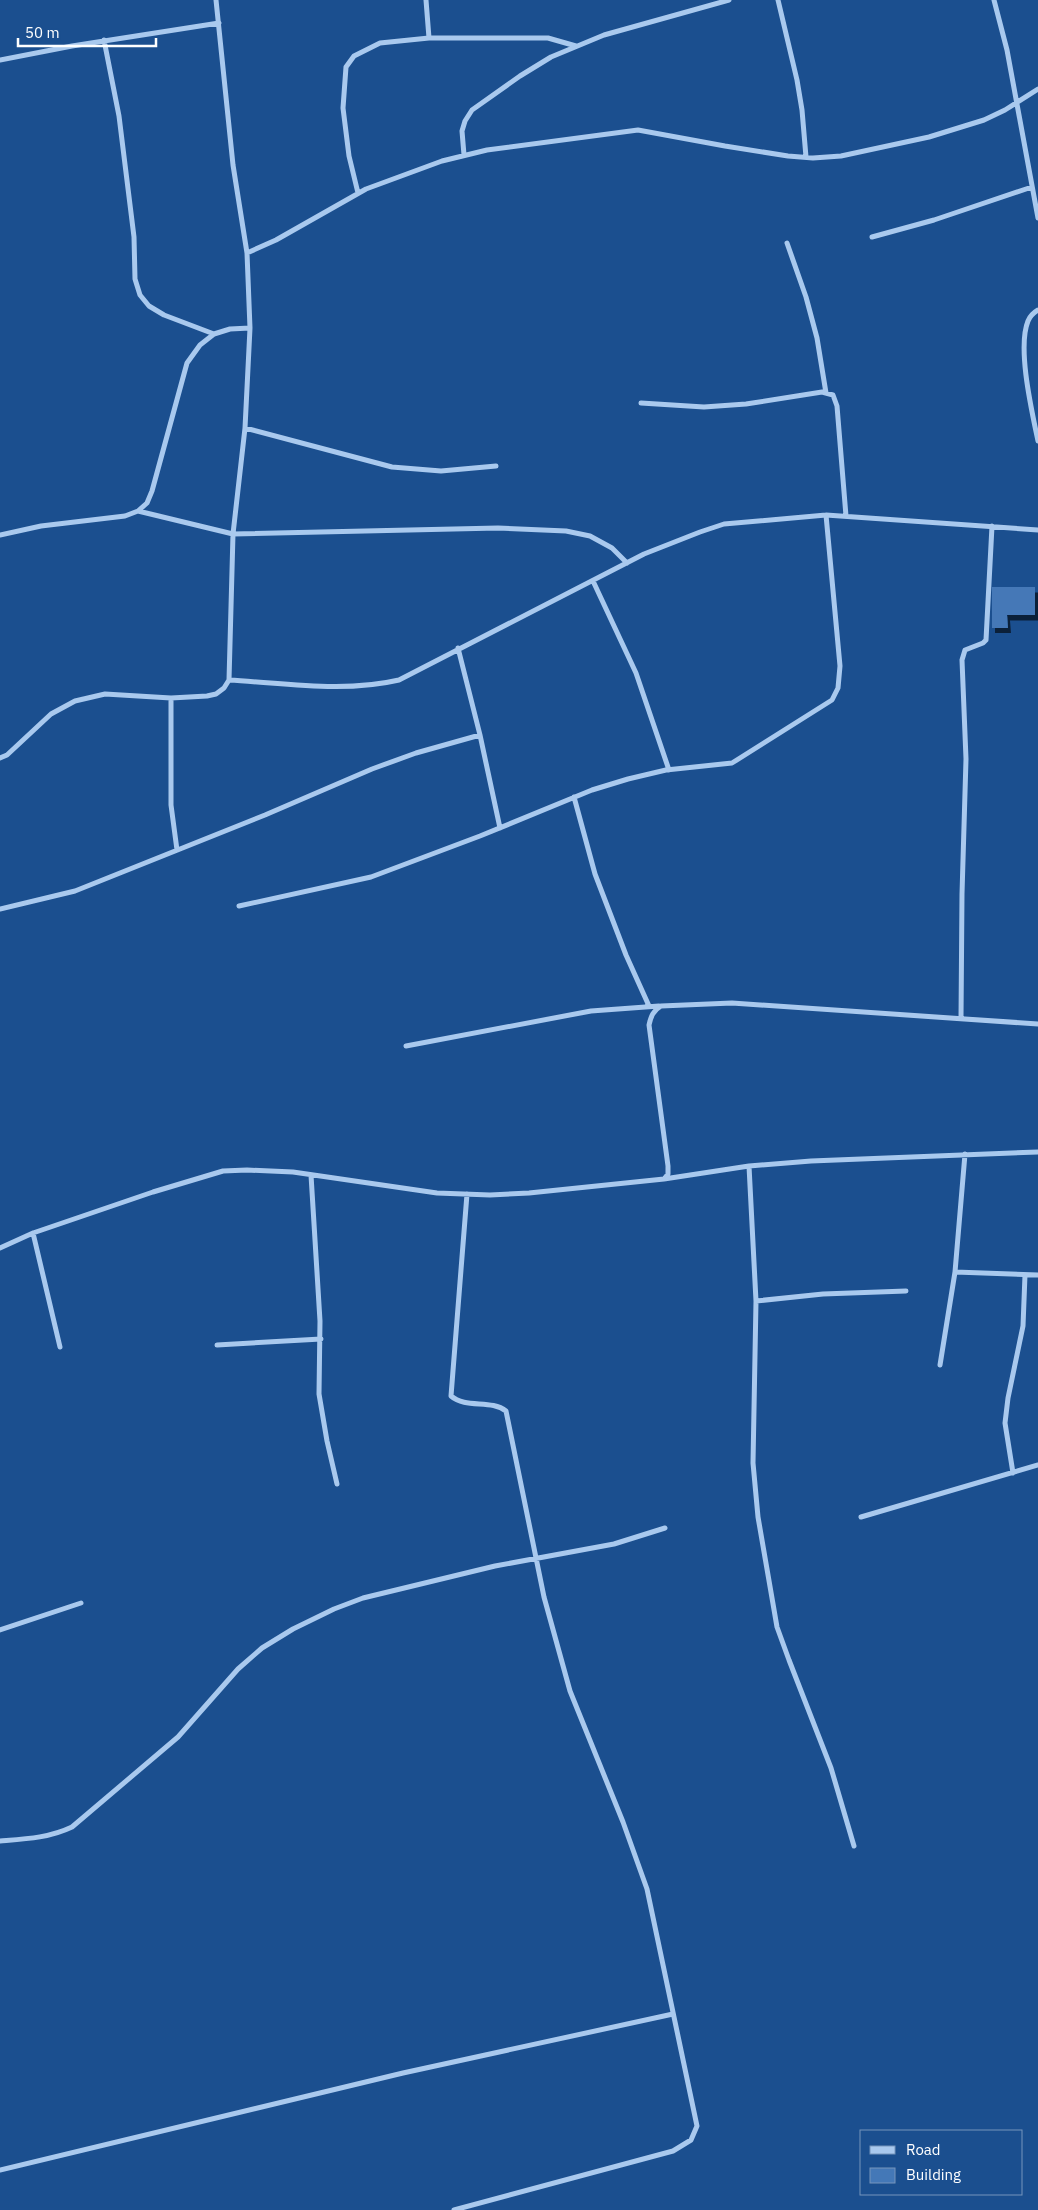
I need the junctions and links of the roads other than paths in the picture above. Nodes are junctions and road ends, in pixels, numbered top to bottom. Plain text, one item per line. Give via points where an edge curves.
1 (216, 0) edge
2 (426, 0) edge
3 (729, 0) edge
4 (778, 0) edge
5 (994, 0) edge
6 (219, 23) junction
7 (430, 38) junction
8 (104, 40) junction
9 (576, 46) junction
10 (0, 60) edge
11 (1038, 88) edge
12 (1016, 103) junction
13 (464, 155) junction
14 (806, 157) junction
15 (1032, 187) junction
16 (358, 193) junction
17 (1038, 218) edge
18 (872, 236) dead end
19 (787, 242) dead end
20 (247, 253) junction
21 (1038, 310) edge
22 (250, 328) junction
23 (214, 334) junction
24 (826, 393) junction
25 (641, 403) dead end
26 (245, 428) junction
27 (1038, 441) edge
28 (496, 466) dead end
29 (138, 510) junction
30 (826, 515) junction
31 (846, 516) junction
32 (992, 526) junction
33 (1038, 530) edge
34 (233, 534) junction
35 (0, 535) edge
36 (626, 563) junction
37 (593, 581) junction
38 (458, 648) junction
39 (229, 680) junction
40 (171, 698) junction
41 (480, 735) junction
42 (0, 758) edge
43 (669, 770) junction
44 (574, 797) junction
45 (500, 828) junction
46 (177, 850) junction
47 (239, 906) dead end
48 (0, 909) edge
49 (649, 1006) junction
50 (661, 1006) junction
51 (960, 1018) junction
52 (1038, 1024) edge
53 (406, 1046) dead end
54 (1038, 1152) edge
55 (965, 1154) junction
56 (749, 1166) junction
57 (311, 1175) junction
58 (664, 1179) junction
59 (467, 1194) junction
60 (33, 1233) junction
61 (0, 1248) edge
62 (955, 1272) junction
63 (1025, 1275) junction
64 (1038, 1275) edge
65 (906, 1291) dead end
66 (756, 1301) junction
67 (321, 1339) junction
68 (217, 1345) dead end
69 (60, 1347) dead end
70 (940, 1365) dead end
71 (1038, 1465) edge
72 (1013, 1473) junction
73 (337, 1484) dead end
74 (861, 1517) dead end
75 (665, 1528) dead end
76 (535, 1558) junction
77 (81, 1603) dead end
78 (0, 1630) edge
79 (0, 1841) edge
80 (854, 1846) dead end
81 (674, 2014) junction
82 (0, 2170) edge
83 (454, 2210) edge

1 - 6 street
2 - 7 street
3 - 9 street
4 - 14 street via 797,80
5 - 12 street
6 - 8 street
6 - 20 street via 233,165
7 - 9 street via 548,38
7 - 16 street via 380,43 354,56 346,68 344,130
8 - 10 street
8 - 23 street via 119,116 134,237 134,279 140,295 149,306
9 - 13 street via 520,76 472,110 462,131
11 - 12 street
12 - 14 street via 984,120 928,138 841,156
12 - 15 street
13 - 14 street via 638,130
13 - 16 street
15 - 17 street
15 - 18 street via 960,213
16 - 20 street
19 - 24 street via 817,338
20 - 22 street
21 - 27 street via 1027,322 1024,348
22 - 23 street
22 - 26 street
23 - 29 street via 200,345 187,363 152,491 147,503
24 - 25 street via 704,407
24 - 31 street via 833,395 837,406
26 - 28 street via 392,467 441,471
26 - 34 street
29 - 34 street
29 - 35 street via 125,516 41,526
30 - 31 street
30 - 36 street via 724,524
30 - 43 street via 840,666 836,695 732,764
31 - 32 street
32 - 33 street
32 - 51 street via 986,640 965,650 962,660 966,759
34 - 36 street via 498,528 550,530 590,536 612,548
34 - 39 street
36 - 37 street
37 - 38 street
37 - 43 street via 633,667
38 - 39 street via 414,673 381,684 350,687
38 - 41 street
39 - 40 street via 216,694
40 - 42 street via 106,694 75,702 51,714
40 - 46 street via 171,805
41 - 45 street
41 - 46 street via 372,770
43 - 44 street via 628,779
44 - 45 street
44 - 49 street via 595,874
45 - 47 street via 371,877
46 - 48 street via 75,892
49 - 50 street
49 - 53 street via 591,1012
50 - 51 street via 732,1003
50 - 58 street via 650,1017 650,1025 668,1166
51 - 52 street
54 - 55 street
55 - 56 street
55 - 62 street
56 - 58 street
56 - 66 street
57 - 59 street via 427,1192
57 - 60 street via 256,1170 223,1172
57 - 67 street
58 - 59 street via 528,1193
59 - 76 street via 451,1396 506,1411
60 - 61 street
60 - 69 street
62 - 63 street
62 - 70 street
63 - 64 street
63 - 72 street via 1023,1326 1005,1423
65 - 66 street
66 - 80 street via 754,1485 768,1580 788,1660 831,1768
67 - 68 street
67 - 73 street via 319,1394
71 - 72 street
72 - 74 street
75 - 76 street via 599,1548
76 - 79 street via 363,1598 293,1629 262,1648 238,1669 178,1737 72,1827 43,1837
76 - 81 street via 570,1691 647,1889
77 - 78 street
81 - 82 street via 403,2073
81 - 83 street via 697,2126 691,2140 673,2152

